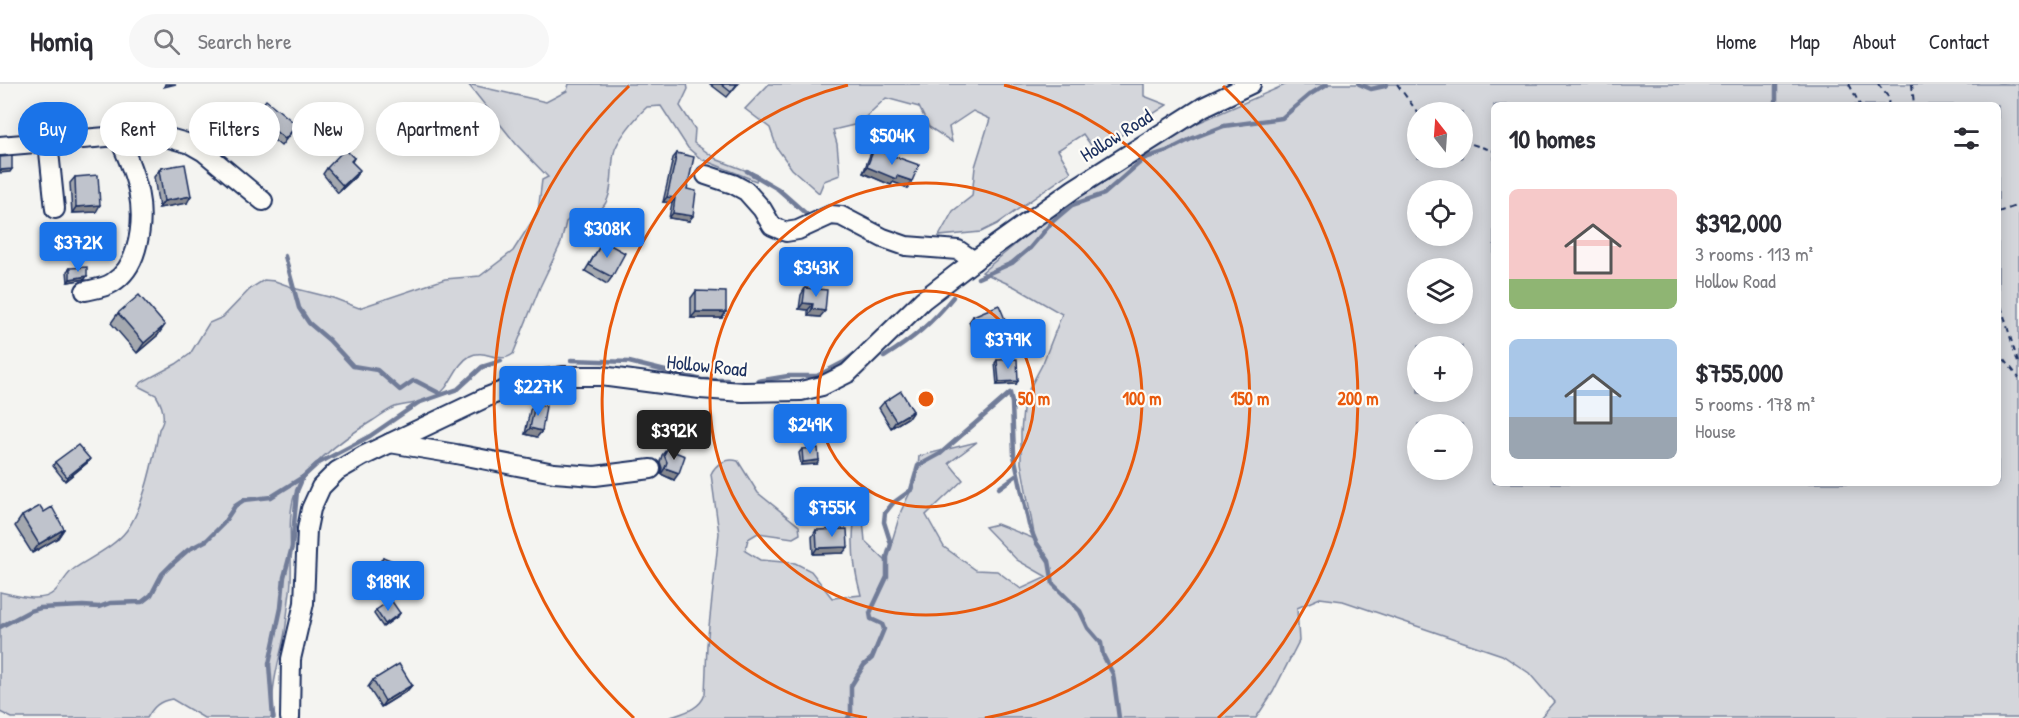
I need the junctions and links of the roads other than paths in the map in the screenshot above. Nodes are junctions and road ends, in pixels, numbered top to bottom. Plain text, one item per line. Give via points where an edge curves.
1 (1251, 84) edge
2 (177, 140) edge
3 (18, 144) edge
4 (0, 146) edge
5 (49, 156) edge
6 (128, 156) edge
7 (706, 176) dead end
8 (263, 201) dead end
9 (55, 209) dead end
10 (974, 261) junction
11 (85, 291) dead end
12 (390, 443) junction
13 (651, 469) dead end
14 (290, 718) edge

1 - 10 street, Hollow Road via 1203,107 1133,150
2 - 8 street via 204,152
3 - 4 street
5 - 9 street
6 - 11 street via 142,206 142,230 134,256 125,273 111,284
7 - 10 street via 746,191 772,226 786,232 831,215 841,216 906,246 958,250
10 - 12 street, Hollow Road via 923,300 848,374 822,386 801,391 743,392 624,378 564,376 487,397
12 - 13 street via 554,473 595,476
12 - 14 street, Hollow Road via 337,471 321,487 311,509 304,603 291,659

